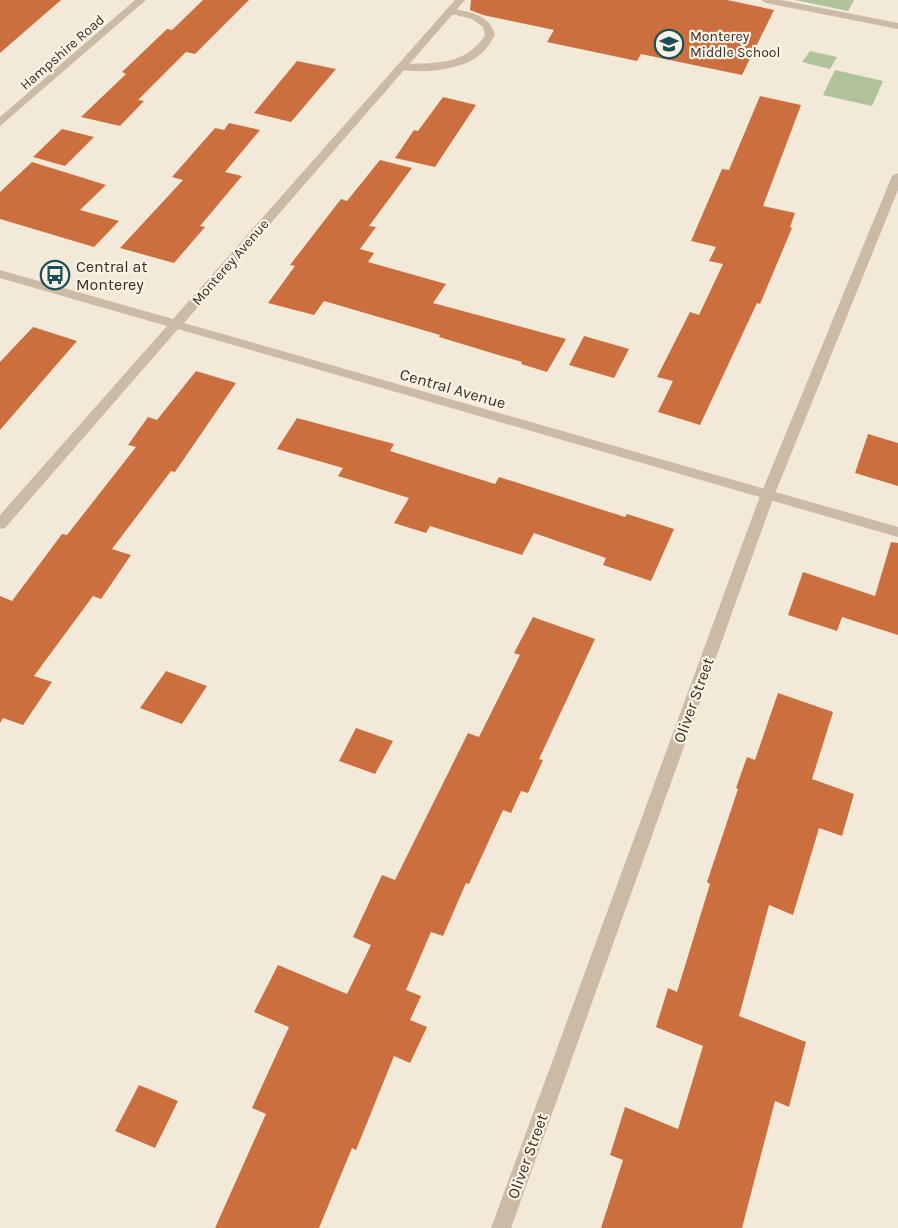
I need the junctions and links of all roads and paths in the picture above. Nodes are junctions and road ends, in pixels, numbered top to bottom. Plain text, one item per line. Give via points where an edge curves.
1 (141, 0) edge
2 (460, 0) edge
3 (766, 0) edge
4 (450, 11) junction
5 (898, 26) edge
6 (401, 67) junction
7 (0, 123) edge
8 (898, 176) edge
9 (0, 274) edge
10 (176, 325) junction
11 (767, 496) junction
12 (0, 524) edge
13 (898, 532) edge
14 (501, 1228) edge

1 - 7 street, Hampshire Road
2 - 4 street, Monterey Avenue
3 - 5 street
4 - 6 street, Monterey Avenue
4 - 6 street via 475,17 488,26 490,35 473,57 444,65
6 - 10 street, Monterey Avenue
8 - 11 street, Oliver Street
9 - 10 street, Central Avenue
10 - 11 street, Central Avenue
10 - 12 street, Monterey Avenue
11 - 13 street, Central Avenue
11 - 14 street, Oliver Street

